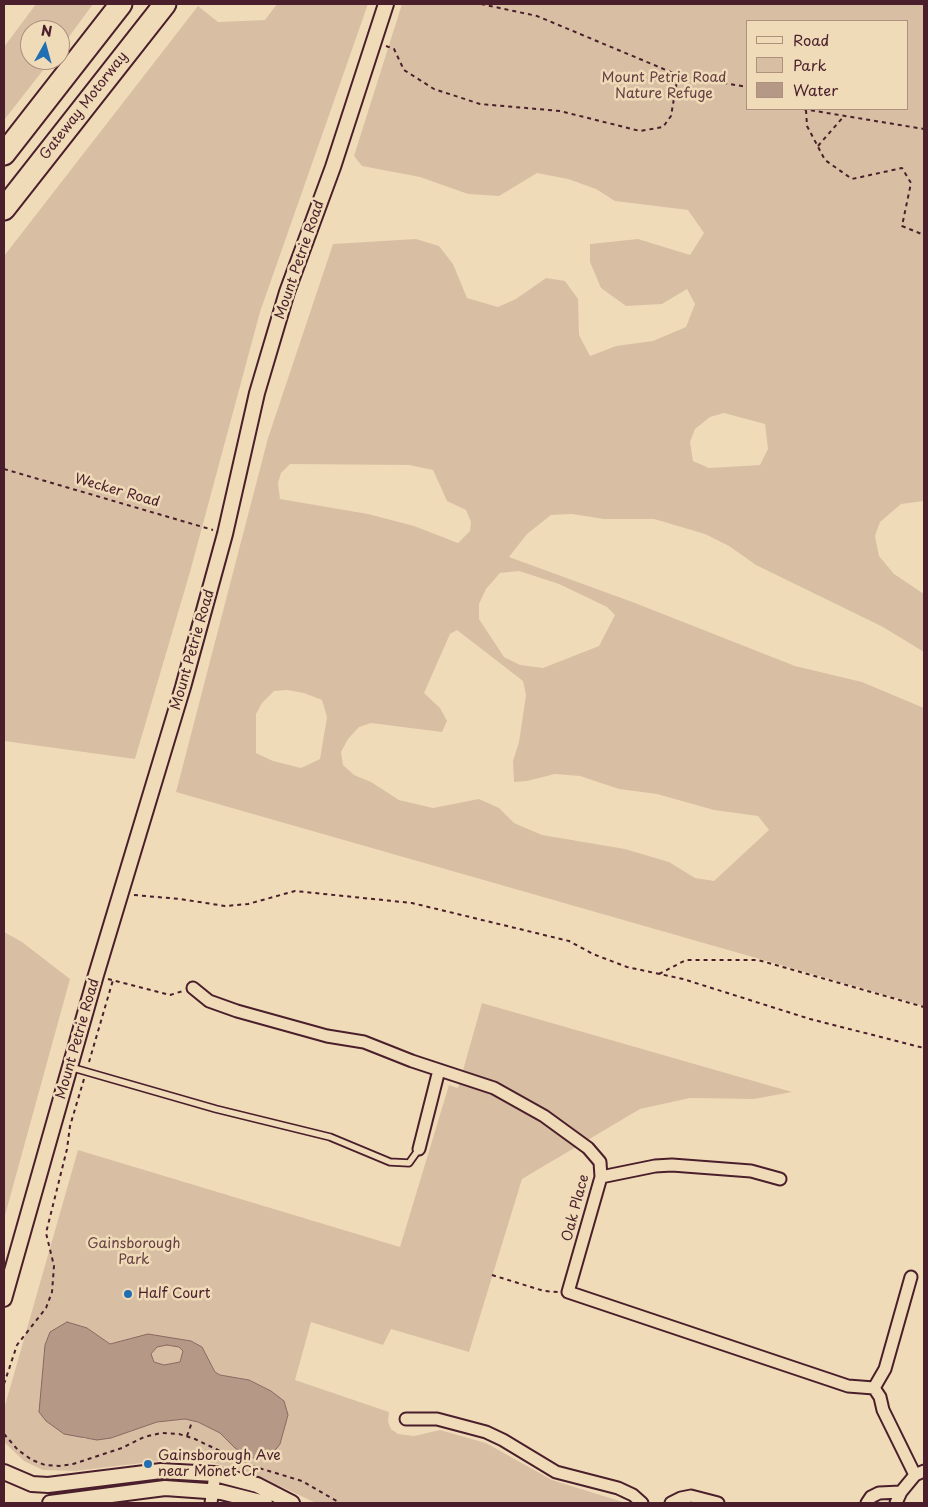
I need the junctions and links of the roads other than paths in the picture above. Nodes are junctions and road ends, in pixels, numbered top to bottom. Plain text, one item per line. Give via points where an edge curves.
1 (121, 4) edge
2 (165, 4) edge
3 (386, 4) edge
4 (4, 154) edge
5 (4, 209) edge
6 (193, 988) road end
7 (70, 1068) junction
8 (439, 1070) junction
9 (419, 1149) joint
10 (601, 1177) junction
11 (780, 1179) dead end
12 (911, 1277) dead end
13 (4, 1299) edge
14 (874, 1388) junction
15 (406, 1419) dead end
16 (4, 1472) edge
17 (920, 1473) edge
18 (214, 1474) junction
19 (901, 1492) junction
20 (211, 1497) edge
21 (50, 1503) edge
22 (265, 1503) edge
23 (292, 1503) edge
24 (642, 1503) edge
25 (671, 1503) edge
26 (718, 1503) edge
27 (867, 1503) edge
28 (896, 1503) edge

1 - 4 highway
2 - 5 highway, Gateway Motorway
3 - 7 street, Mount Petrie Road via 333,168 287,292 257,393 225,534 183,687
6 - 8 street, Oak Place via 209,1001 236,1011 327,1036 364,1042
7 - 9 lane via 330,1137 390,1162 409,1163
7 - 13 street, Mount Petrie Road
8 - 9 street
8 - 10 street, Oak Place via 494,1088 544,1116 588,1148 600,1162
10 - 11 street via 672,1165 751,1171
10 - 14 street, Oak Place via 568,1292 848,1386
12 - 14 street via 885,1368
14 - 17 street via 883,1410
15 - 24 street via 443,1420 494,1435 556,1472 618,1488
16 - 18 street via 32,1484 48,1485 161,1471
17 - 19 street
18 - 20 street
18 - 23 street via 258,1485
19 - 27 street via 879,1493
19 - 28 street
20 - 21 street via 166,1488
20 - 22 street
25 - 26 street via 691,1496

